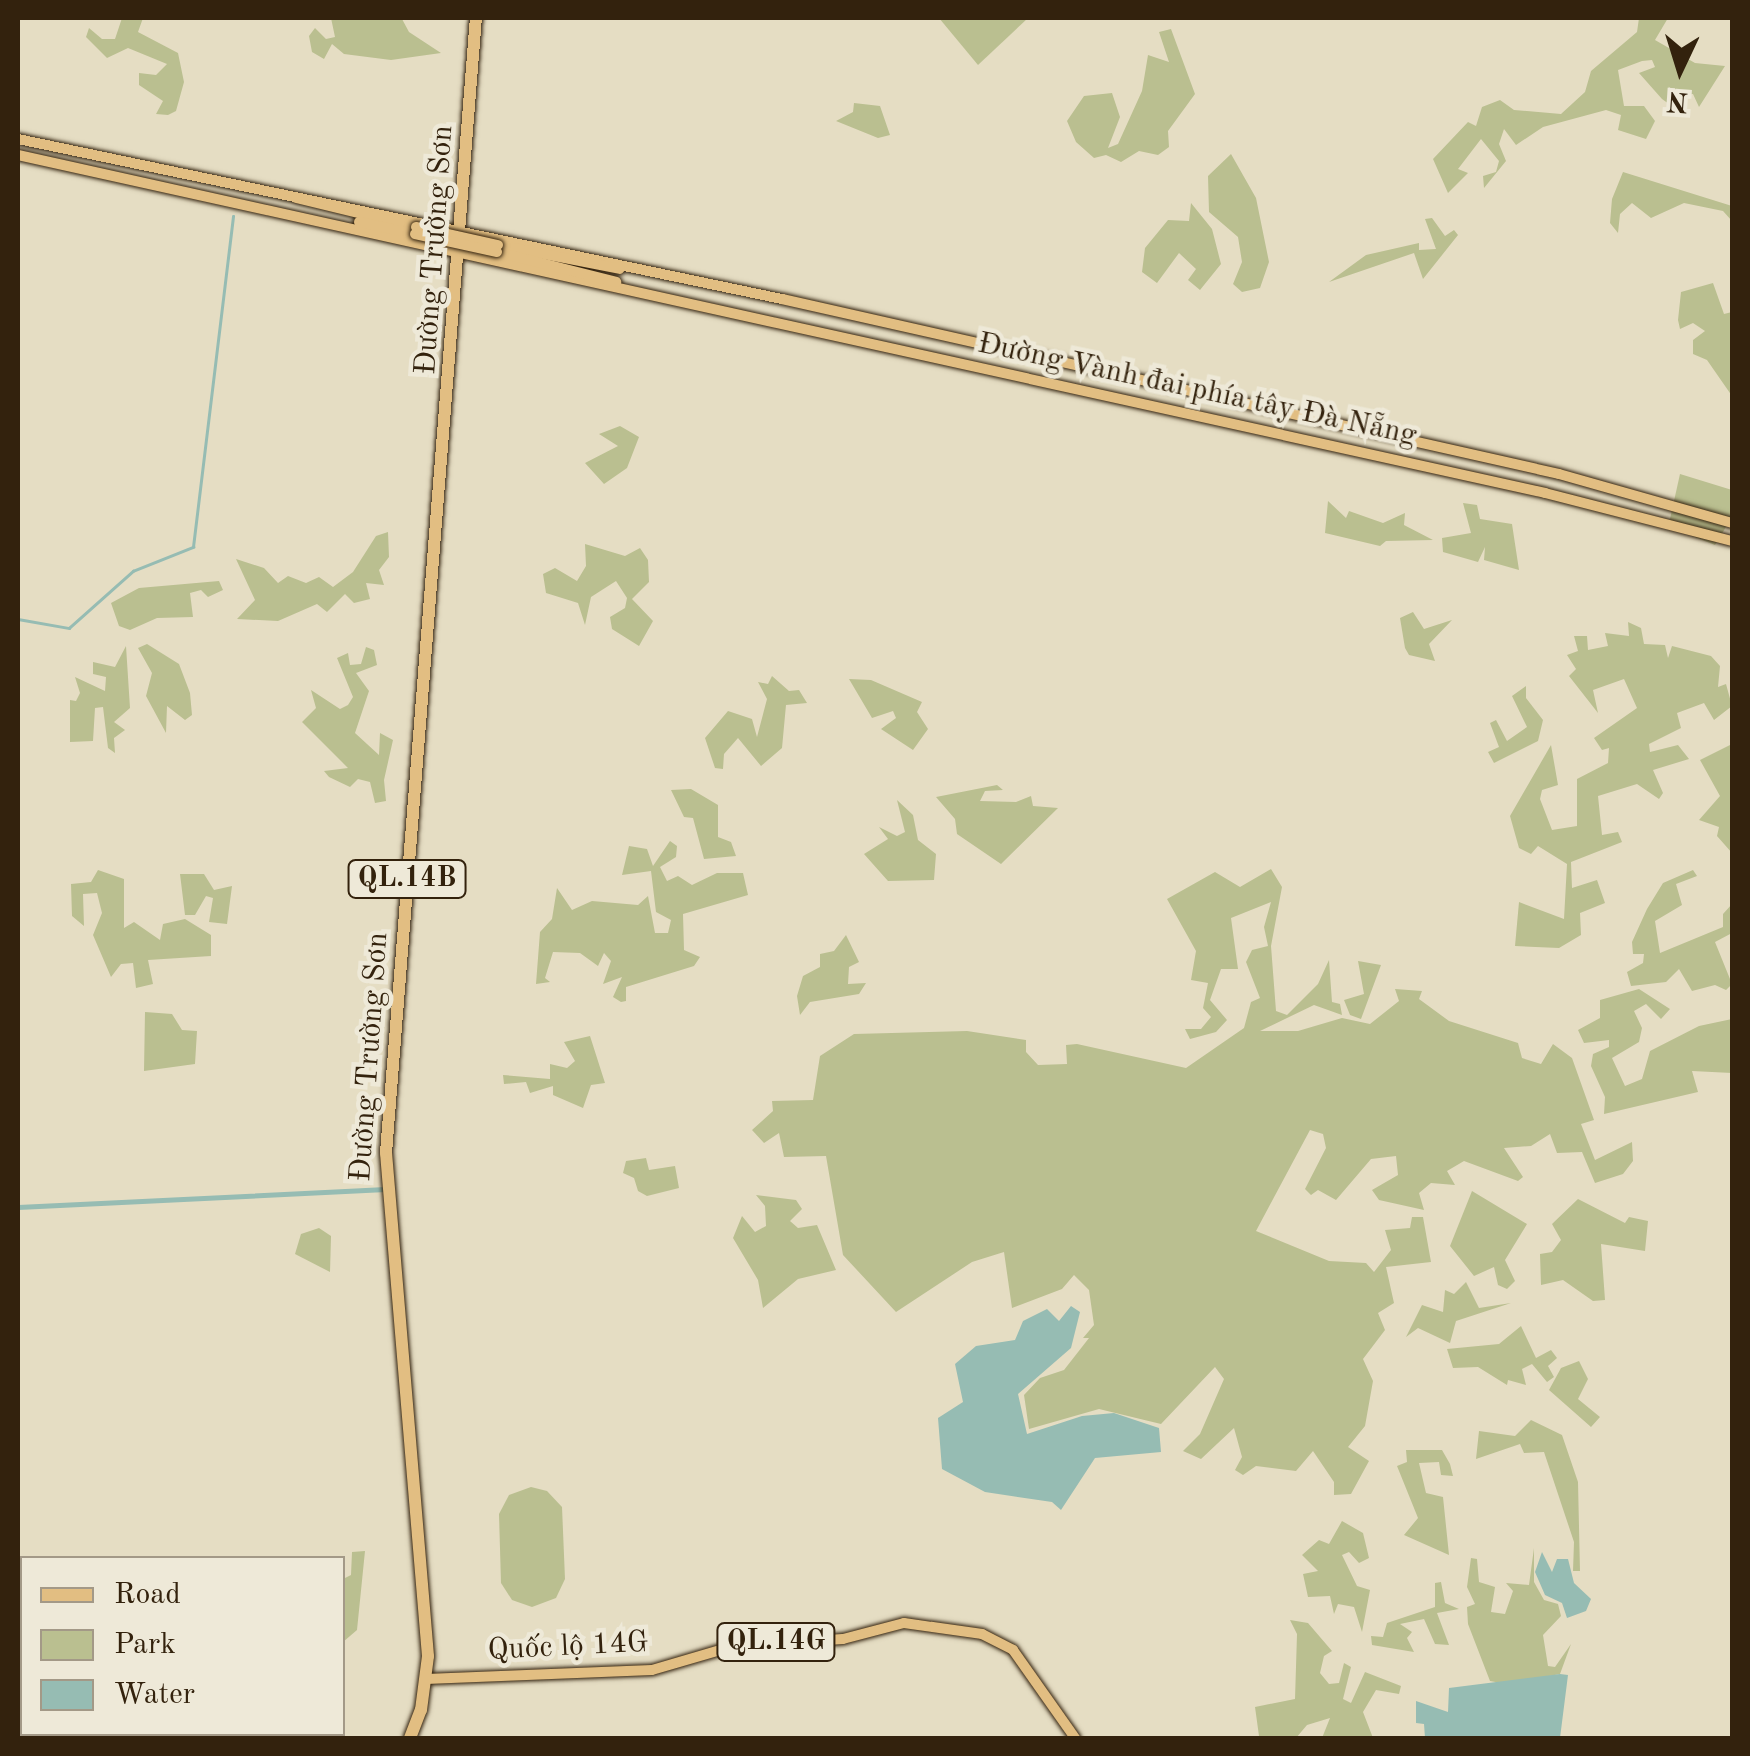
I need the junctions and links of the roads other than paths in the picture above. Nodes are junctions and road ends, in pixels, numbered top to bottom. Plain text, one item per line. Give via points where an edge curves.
1 (476, 18) edge
2 (18, 139) edge
3 (18, 155) edge
4 (261, 186) junction
5 (259, 207) junction
6 (462, 229) junction
7 (416, 231) junction
8 (498, 249) junction
9 (460, 252) junction
10 (656, 272) junction
11 (650, 294) junction
12 (782, 299) junction
13 (777, 323) junction
14 (1257, 407) junction
15 (1249, 429) junction
16 (1636, 494) junction
17 (1630, 512) junction
18 (1732, 523) edge
19 (1732, 541) edge
20 (426, 1679) junction
21 (410, 1738) edge
22 (1075, 1738) edge

1 - 6 highway, Đường Trường Sơn / QL.14B
2 - 4 main road, Đường Vành đai phía tây Đà Nẵng
3 - 5 main road, Đường Vành đai phía tây Đà Nẵng
4 - 6 main road, Đường Vành đai phía tây Đà Nẵng
4 - 7 main road, Đường Vành đai phía tây Đà Nẵng
5 - 7 main road, Đường Vành đai phía tây Đà Nẵng
5 - 9 main road, Đường Vành đai phía tây Đà Nẵng
6 - 9 highway, Đường Trường Sơn / QL.14B
6 - 10 main road, Đường Vành đai phía tây Đà Nẵng
7 - 8 main road, Đường Vành đai phía tây Đà Nẵng, bridge
8 - 10 main road, Đường Vành đai phía tây Đà Nẵng
8 - 11 main road, Đường Vành đai phía tây Đà Nẵng
9 - 11 main road, Đường Vành đai phía tây Đà Nẵng
9 - 20 highway, Đường Trường Sơn / QL.14B via 386,1154
10 - 12 main road, Đường Vành đai phía tây Đà Nẵng
11 - 13 main road, Đường Vành đai phía tây Đà Nẵng
12 - 13 main road
12 - 14 main road, Đường Vành đai phía tây Đà Nẵng
13 - 15 main road, Đường Vành đai phía tây Đà Nẵng
14 - 15 main road
14 - 16 main road, Đường Vành đai phía tây Đà Nẵng
15 - 17 main road, Đường Vành đai phía tây Đà Nẵng
16 - 17 main road
16 - 18 main road, Đường Vành đai phía tây Đà Nẵng
17 - 19 main road, Đường Vành đai phía tây Đà Nẵng
20 - 21 highway, Đường Trường Sơn / QL.14B
20 - 22 main road, Quốc lộ 14G / QL.14G via 652,1670 734,1646 843,1639 904,1623 982,1634 1013,1650

